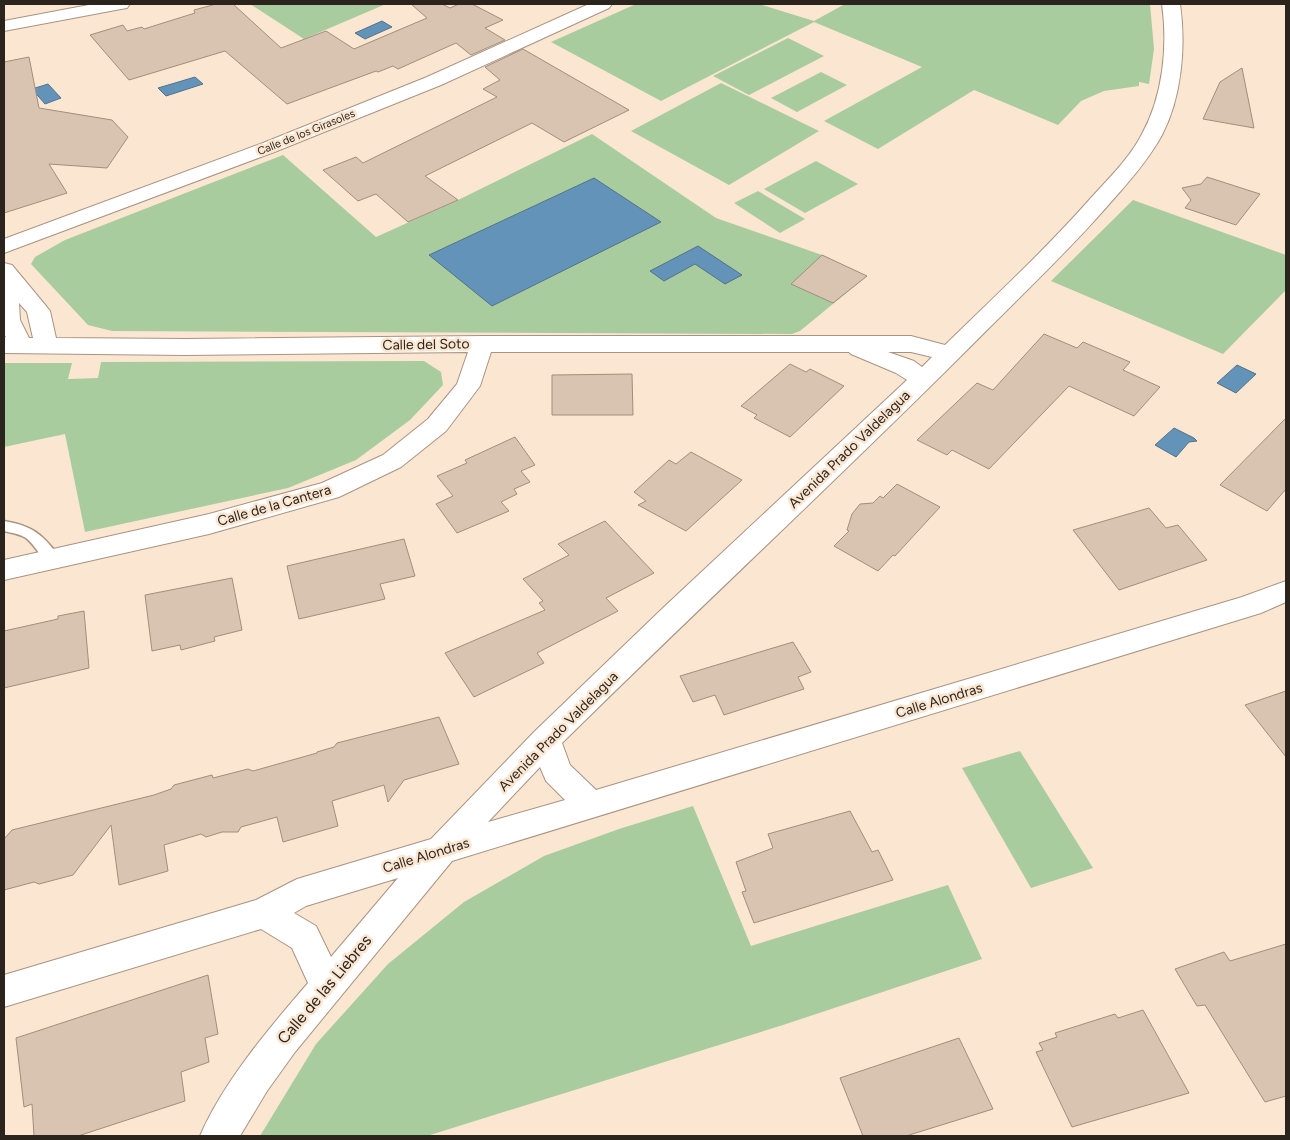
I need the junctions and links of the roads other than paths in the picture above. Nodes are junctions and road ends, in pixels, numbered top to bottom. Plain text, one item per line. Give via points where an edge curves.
1 (121, 4) edge
2 (603, 4) edge
3 (1171, 4) edge
4 (4, 26) edge
5 (4, 246) edge
6 (9, 277) edge
7 (4, 309) edge
8 (12, 344) edge
9 (46, 344) junction
10 (482, 344) junction
11 (848, 344) junction
12 (950, 354) junction
13 (922, 379) junction
14 (4, 526) edge
15 (54, 559) junction
16 (4, 570) edge
17 (1286, 592) edge
18 (546, 740) junction
19 (592, 806) junction
20 (441, 850) junction
21 (264, 913) junction
22 (327, 986) junction
23 (4, 991) edge
24 (219, 1136) edge

1 - 4 street
2 - 5 street, Calle de los Girasoles via 434,80 289,139
3 - 12 street, Avenida Prado Valdelagua via 1174,54 1163,108 1152,135 1121,178 1073,232
6 - 7 street
6 - 9 street via 38,312
7 - 8 street via 11,326
8 - 9 street, Calle del Soto
9 - 10 street, Calle del Soto via 196,347
10 - 11 street, Calle del Soto
10 - 15 street, Calle de la Cantera via 468,386 437,425 392,462 330,490 208,524
11 - 12 street, Calle del Soto via 911,344
11 - 13 street, Calle del Soto via 905,367
12 - 13 street, Avenida Prado Valdelagua
13 - 18 street, Avenida Prado Valdelagua
14 - 15 lane via 26,530
15 - 16 street, Calle de la Cantera
17 - 19 street, Calle Alondras
18 - 19 street via 557,772
18 - 20 street, Avenida Prado Valdelagua
19 - 20 street, Calle Alondras
20 - 21 street, Calle Alondras via 297,894
20 - 22 street, Calle de las Liebres
21 - 22 street via 304,937
21 - 23 street, Calle Alondras
22 - 24 street, Calle de las Liebres via 282,1040

